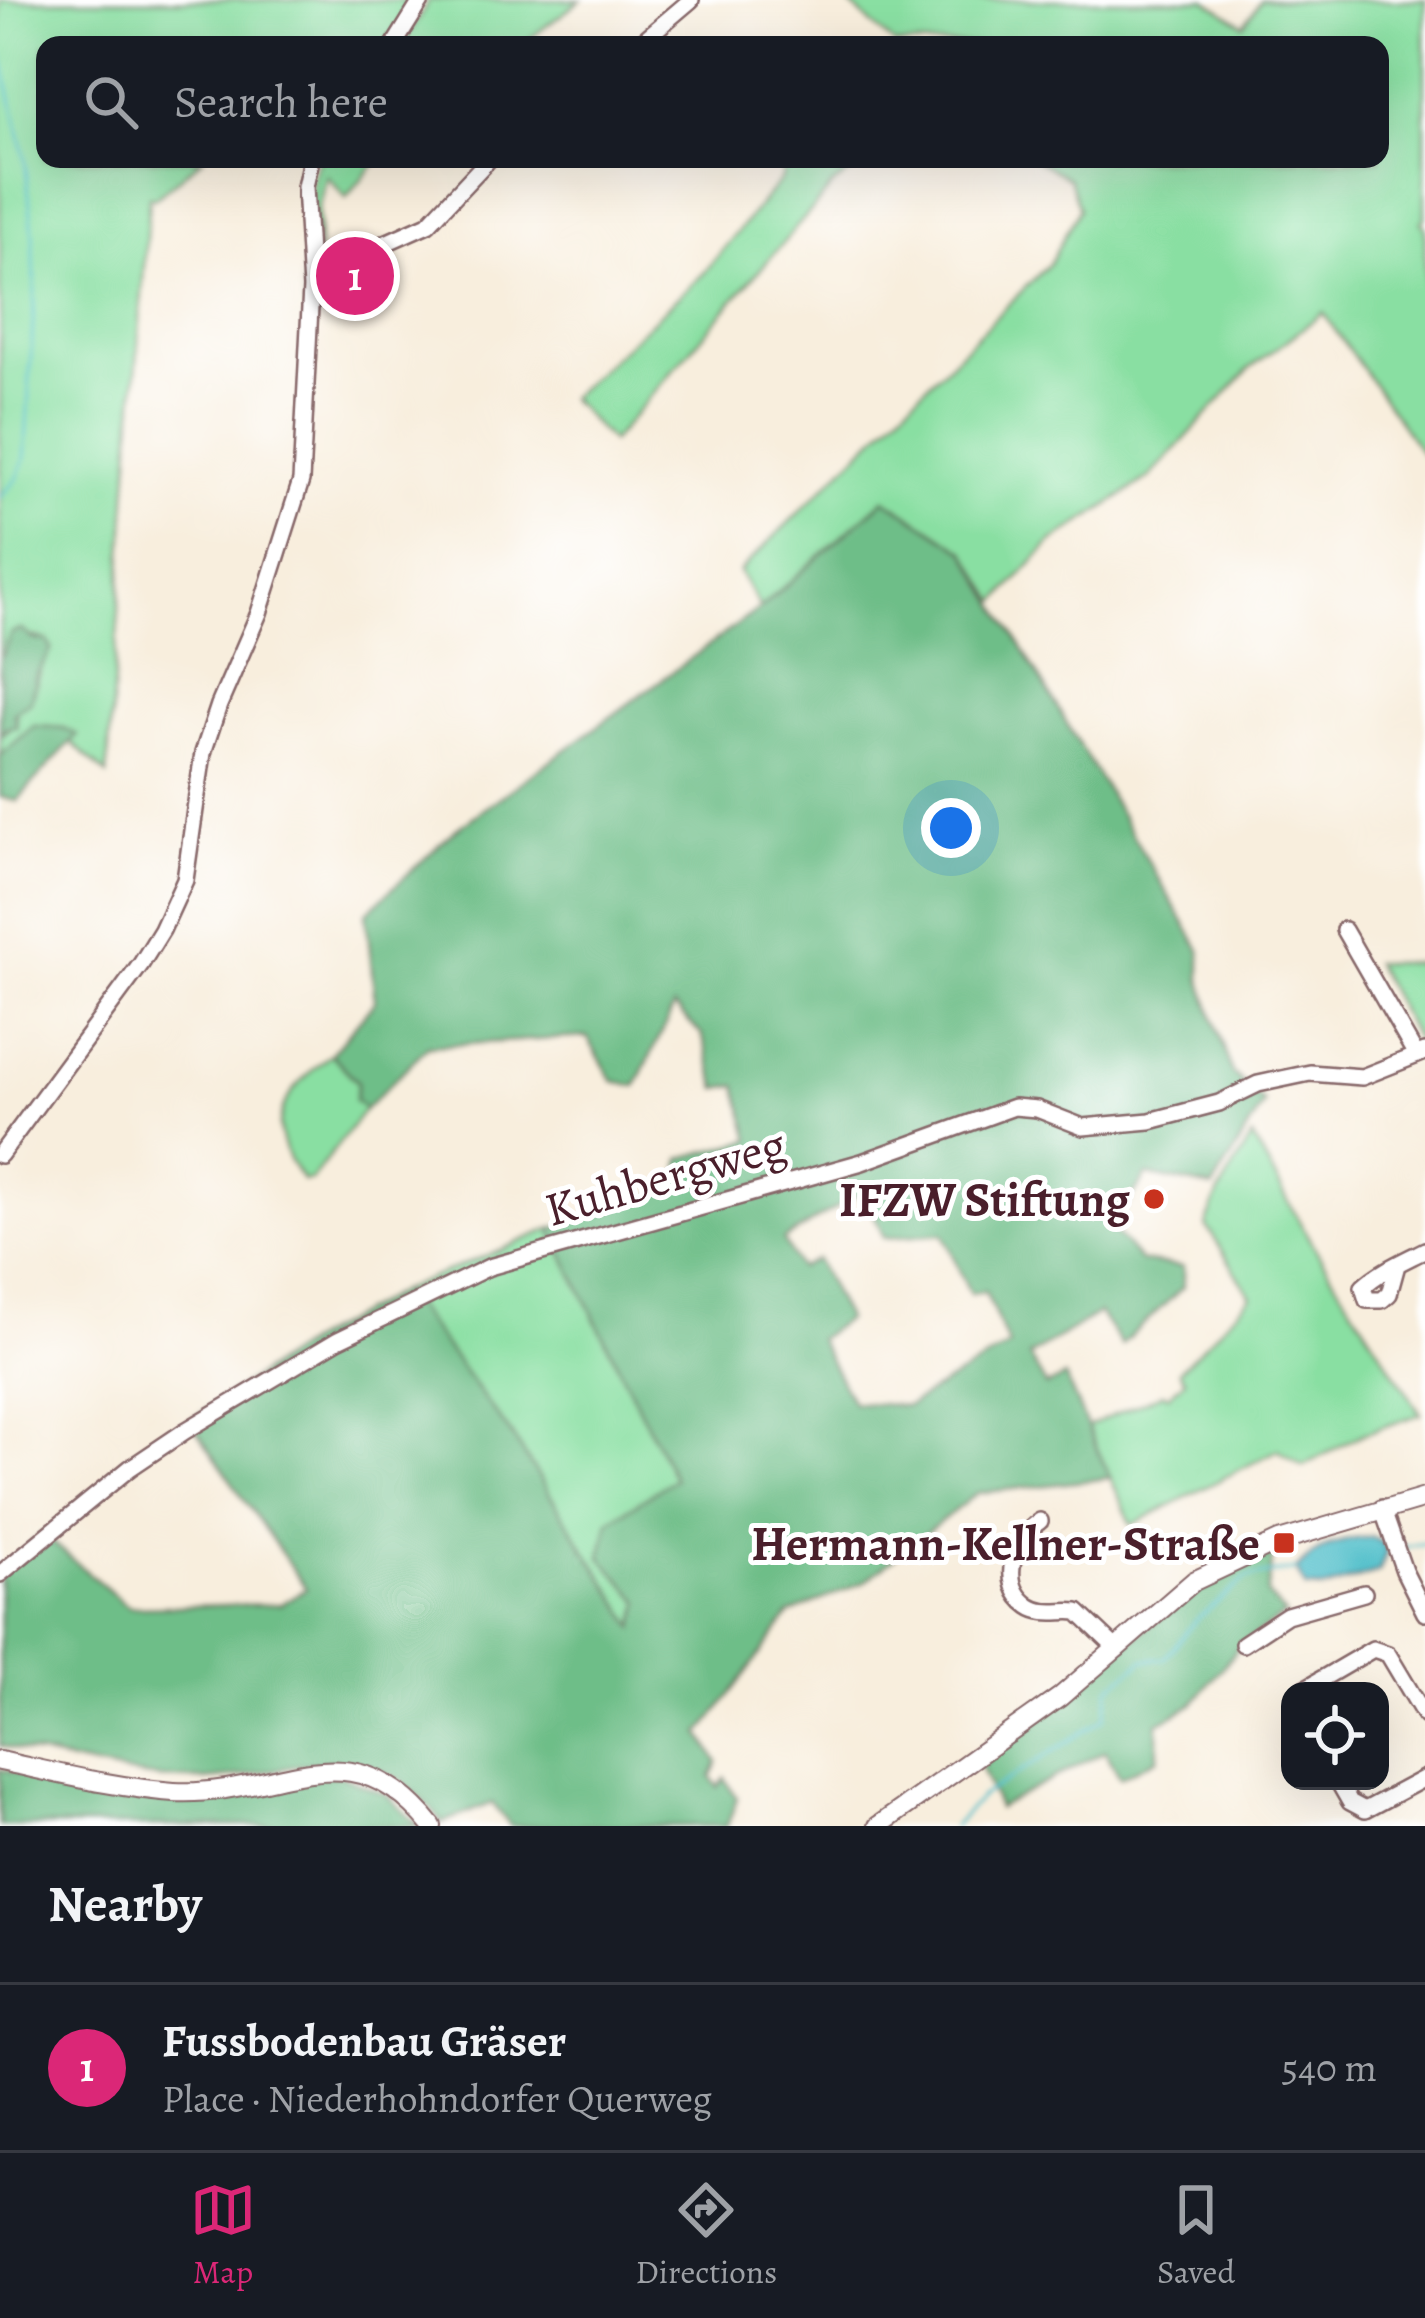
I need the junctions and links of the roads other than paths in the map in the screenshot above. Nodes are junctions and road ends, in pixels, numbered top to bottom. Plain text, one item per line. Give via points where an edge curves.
1 (422, 0) edge
2 (691, 0) edge
3 (400, 36) edge
4 (649, 36) edge
5 (309, 168) edge
6 (481, 168) edge
7 (311, 287) junction
8 (1344, 930) dead end
9 (1421, 1053) edge
10 (0, 1155) edge
11 (1425, 1250) edge
12 (1397, 1265) dead end
13 (1425, 1498) edge
14 (1382, 1508) junction
15 (1040, 1522) dead end
16 (0, 1574) edge
17 (1364, 1593) dead end
18 (1425, 1612) edge
19 (1243, 1644) dead end
20 (1117, 1649) junction
21 (1314, 1682) edge
22 (1424, 1712) edge
23 (0, 1761) edge
24 (1425, 1778) edge
25 (1343, 1790) edge
26 (431, 1826) edge
27 (878, 1826) edge

1 - 3 street
2 - 4 street
5 - 7 street via 304,224
6 - 7 street via 428,224 341,263
7 - 10 street via 301,481 203,753 185,880 141,964
8 - 9 street, Kuhbergweg
9 - 16 street, Kuhbergweg via 1362,1077 1310,1073 1258,1084 1150,1121 1083,1127 1014,1107 862,1162 489,1267 338,1340 184,1431
11 - 12 street
13 - 14 main road
14 - 18 street
14 - 20 main road via 1223,1564
15 - 20 street via 1026,1531 1012,1562 1022,1598 1045,1612 1078,1612
17 - 19 street via 1287,1615
20 - 27 main road
21 - 22 street via 1372,1649 1388,1654
23 - 26 main road via 178,1792 344,1768 396,1790
24 - 25 street via 1366,1810

